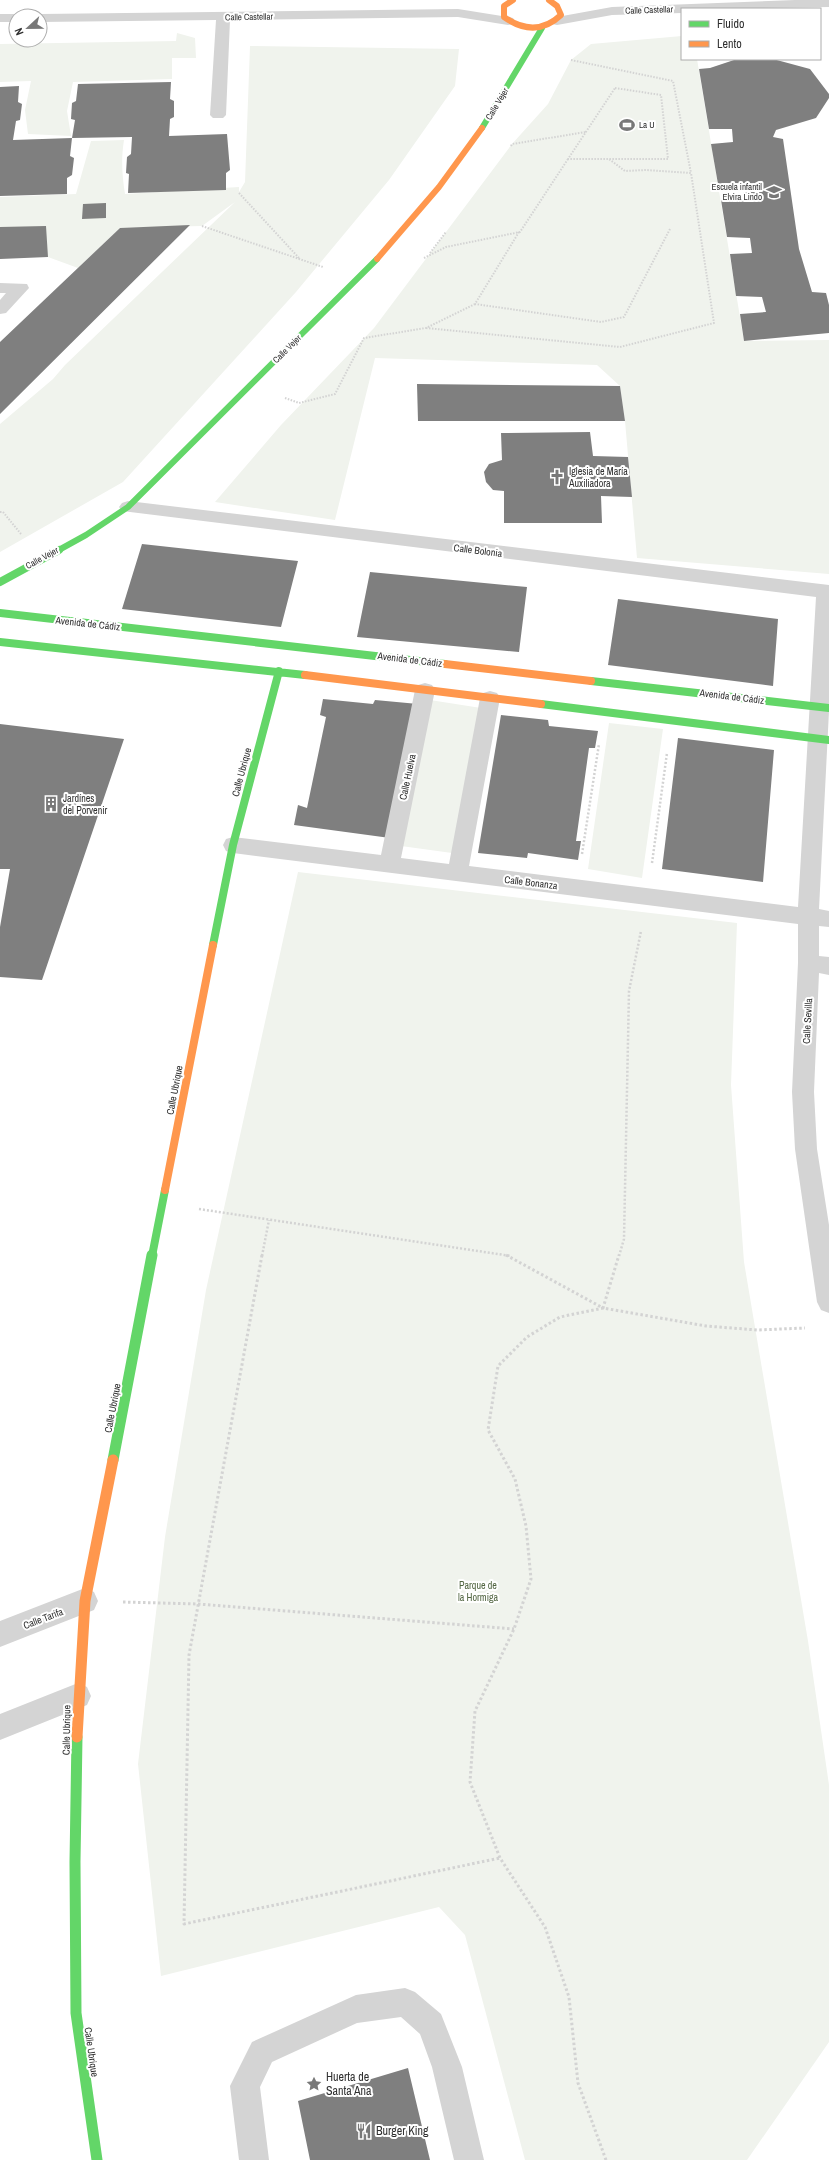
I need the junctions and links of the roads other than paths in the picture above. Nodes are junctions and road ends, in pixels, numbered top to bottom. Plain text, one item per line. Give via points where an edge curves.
1 (157, 0) edge
2 (511, 1) edge
3 (552, 1) edge
4 (829, 3) edge
5 (681, 8) edge
6 (693, 8) edge
7 (612, 11) junction
8 (458, 13) junction
9 (223, 17) junction
10 (48, 18) edge
11 (155, 18) junction
12 (557, 21) junction
13 (513, 26) junction
14 (542, 28) junction
15 (518, 47) dead end
16 (521, 62) junction
17 (218, 116) dead end
18 (0, 288) edge
19 (0, 309) edge
20 (128, 507) junction
21 (0, 582) edge
22 (828, 591) edge
23 (0, 613) edge
24 (0, 642) edge
25 (279, 671) junction
26 (425, 690) junction
27 (490, 698) junction
28 (824, 707) edge
29 (823, 739) edge
30 (233, 844) junction
31 (389, 864) junction
32 (457, 873) junction
33 (808, 916) junction
34 (829, 919) edge
35 (819, 964) edge
36 (829, 1302) edge
37 (85, 1601) junction
38 (0, 1634) edge
39 (78, 1696) junction
40 (0, 1727) edge
41 (97, 2160) edge
42 (254, 2160) edge
43 (469, 2160) edge

1 - 11 street
2 - 8 street, Calle Castellar
2 - 13 street via 503,12
3 - 7 street, Calle Castellar
3 - 12 street via 560,10 561,16
4 - 6 street, Calle Castellar
5 - 7 street, Calle Castellar
7 - 12 street, Calle Castellar
8 - 9 street, Calle Castellar
8 - 13 street, Calle Castellar
9 - 11 street, Calle Castellar
9 - 17 street
10 - 11 street, Calle Castellar
12 - 14 street
13 - 14 street
14 - 16 street, Calle Vejer
15 - 16 street
16 - 20 street, Calle Vejer via 488,119 439,187 400,234
18 - 19 street via 21,288
20 - 21 street, Calle Vejer via 86,535
20 - 22 street, Calle Bolonia
22 - 28 street
23 - 28 street, Avenida de Cádiz
24 - 25 street
25 - 26 street
25 - 30 street, Calle Ubrique
26 - 27 street
26 - 31 street, Calle Huelva
27 - 29 street
27 - 32 street
28 - 29 street
29 - 33 street, Calle Sevilla
30 - 31 street, Calle Bonanza
30 - 37 street, Calle Ubrique
31 - 32 street, Calle Bonanza
32 - 33 street, Calle Bonanza
33 - 34 street, Calle Bonanza
33 - 35 street, Calle Sevilla
35 - 36 street, Calle Sevilla via 804,1092 806,1149
37 - 38 street, Calle Tarifa
37 - 39 street, Calle Ubrique
39 - 40 street
39 - 41 street, Calle Ubrique via 76,2013
42 - 43 street via 245,2086 262,2052 356,2009 405,2002 432,2024 447,2067

